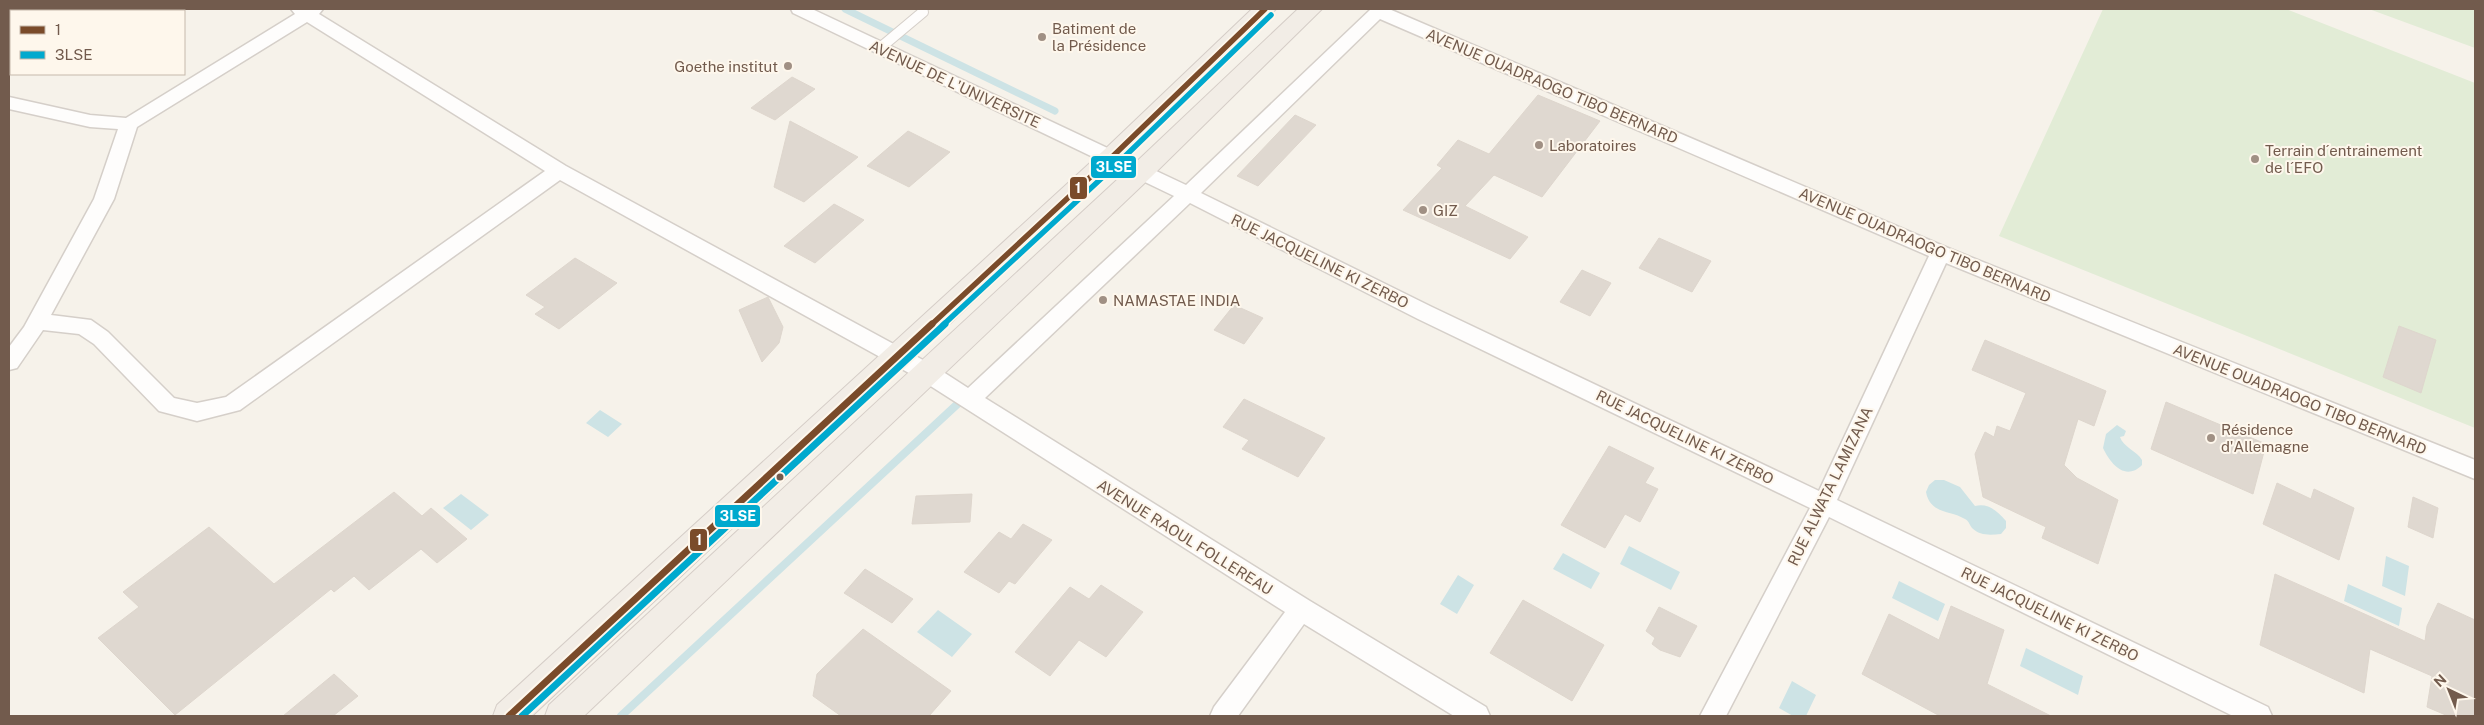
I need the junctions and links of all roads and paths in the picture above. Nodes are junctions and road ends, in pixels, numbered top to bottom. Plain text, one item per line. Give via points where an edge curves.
1 (799, 9) edge
2 (1265, 9) edge
3 (1311, 9) edge
4 (307, 10) edge
5 (1379, 10) edge
6 (923, 12) dead end
7 (880, 48) junction
8 (9, 103) edge
9 (129, 124) junction
10 (1112, 157) junction
11 (559, 171) junction
12 (1142, 171) junction
13 (1188, 195) junction
14 (1941, 253) junction
15 (37, 322) junction
16 (895, 356) junction
17 (9, 362) edge
18 (926, 372) junction
19 (969, 400) junction
20 (2475, 470) edge
21 (1824, 504) junction
22 (1301, 610) junction
23 (509, 716) edge
24 (561, 716) edge
25 (1223, 716) edge
26 (1476, 716) edge
27 (1713, 716) edge
28 (2258, 716) edge

1 - 7 street, AVENUE DE L'UNIVERSITE
2 - 10 main road
3 - 12 main road
4 - 9 street
4 - 11 street, AVENUE RAOUL FOLLEREAU
5 - 13 street
5 - 14 street, AVENUE OUADRAOGO TIBO BERNARD
6 - 7 lane
7 - 10 street, AVENUE DE L'UNIVERSITE
8 - 9 street via 90,121
9 - 15 street via 104,198
10 - 12 street, RUE JACQUELINE KI ZERBO
10 - 16 main road
11 - 15 street via 232,404 197,412 167,405 102,338 84,326
11 - 16 street, AVENUE RAOUL FOLLEREAU
12 - 13 street, RUE JACQUELINE KI ZERBO
12 - 18 main road
13 - 19 street
13 - 21 street, RUE JACQUELINE KI ZERBO via 1424,313
14 - 20 street, AVENUE OUADRAOGO TIBO BERNARD
14 - 21 street, RUE ALWATA LAMIZANA
15 - 17 street
16 - 18 street, AVENUE RAOUL FOLLEREAU
16 - 23 main road
18 - 19 street, AVENUE RAOUL FOLLEREAU
18 - 24 main road
19 - 22 street, AVENUE RAOUL FOLLEREAU
21 - 27 street, RUE ALWATA LAMIZANA
21 - 28 street, RUE JACQUELINE KI ZERBO
22 - 25 street
22 - 26 street, AVENUE RAOUL FOLLEREAU

